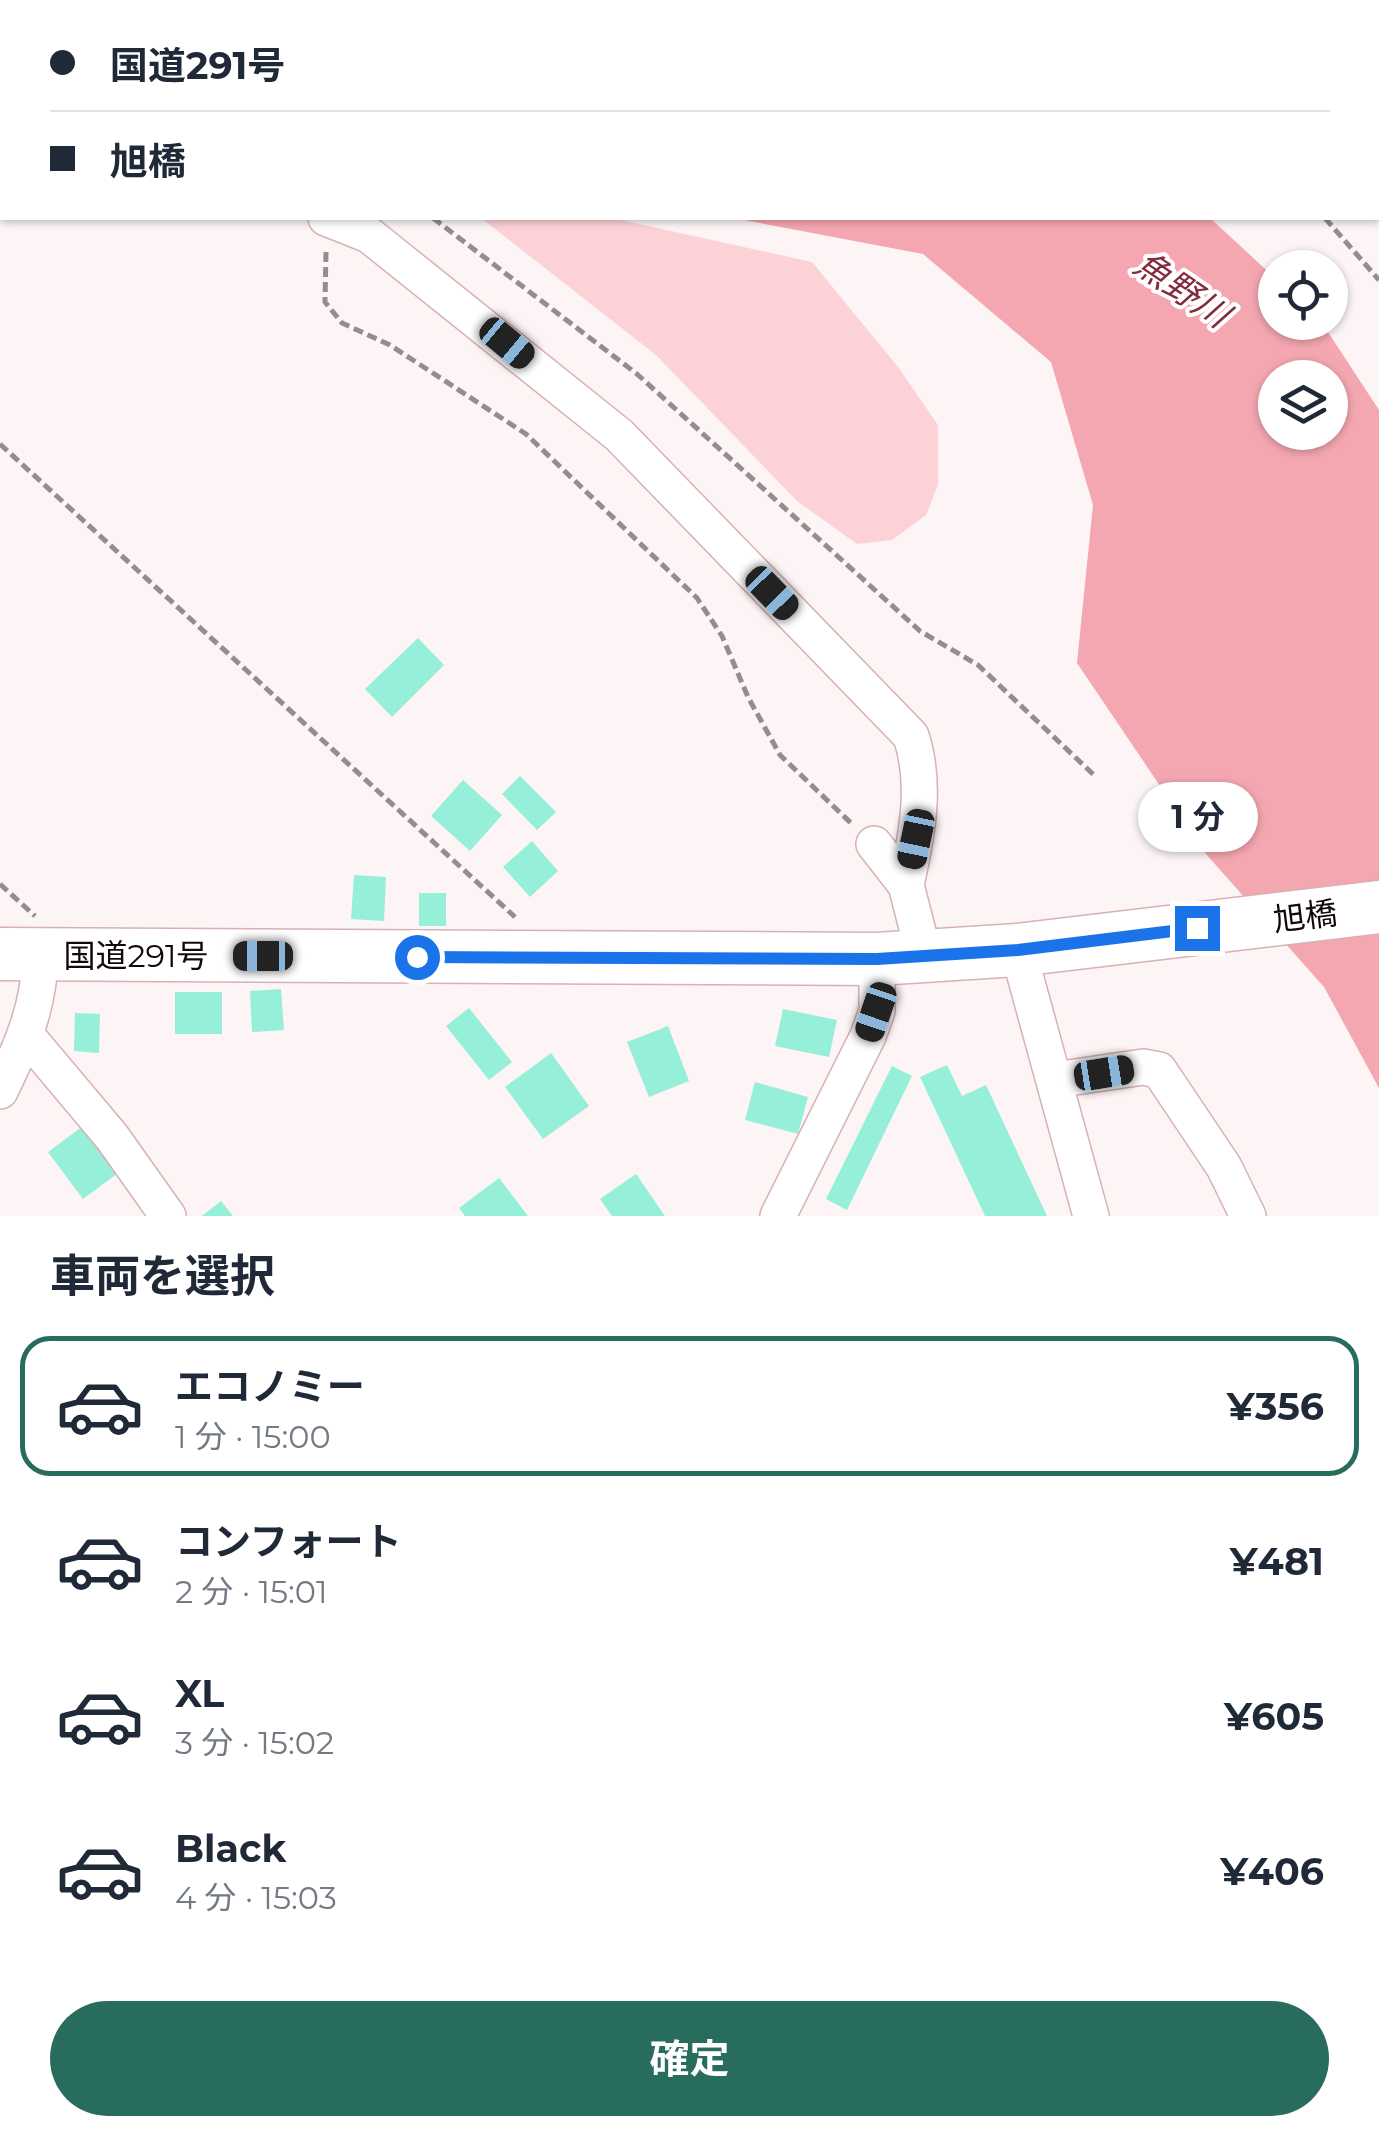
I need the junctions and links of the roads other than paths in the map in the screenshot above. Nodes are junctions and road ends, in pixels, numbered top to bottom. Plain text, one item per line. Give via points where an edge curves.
1 (331, 220) edge
2 (874, 844) road end
3 (906, 885) junction
4 (1379, 907) edge
5 (1035, 948) junction
6 (20, 954) edge
7 (900, 957) junction
8 (27, 1036) junction
9 (1055, 1080) junction
10 (0, 1091) edge
11 (168, 1216) edge
12 (778, 1216) edge
13 (1092, 1216) edge
14 (1248, 1216) edge

1 - 3 street via 383,245 620,435 910,736 920,787
2 - 3 street
3 - 7 street
4 - 5 highway, 旭橋
5 - 7 highway, 国道291号
5 - 9 street
6 - 7 highway, 国道291号
6 - 8 street via 40,984
7 - 12 street
8 - 10 street
8 - 11 street
9 - 13 street
9 - 14 street via 1159,1070 1224,1167

